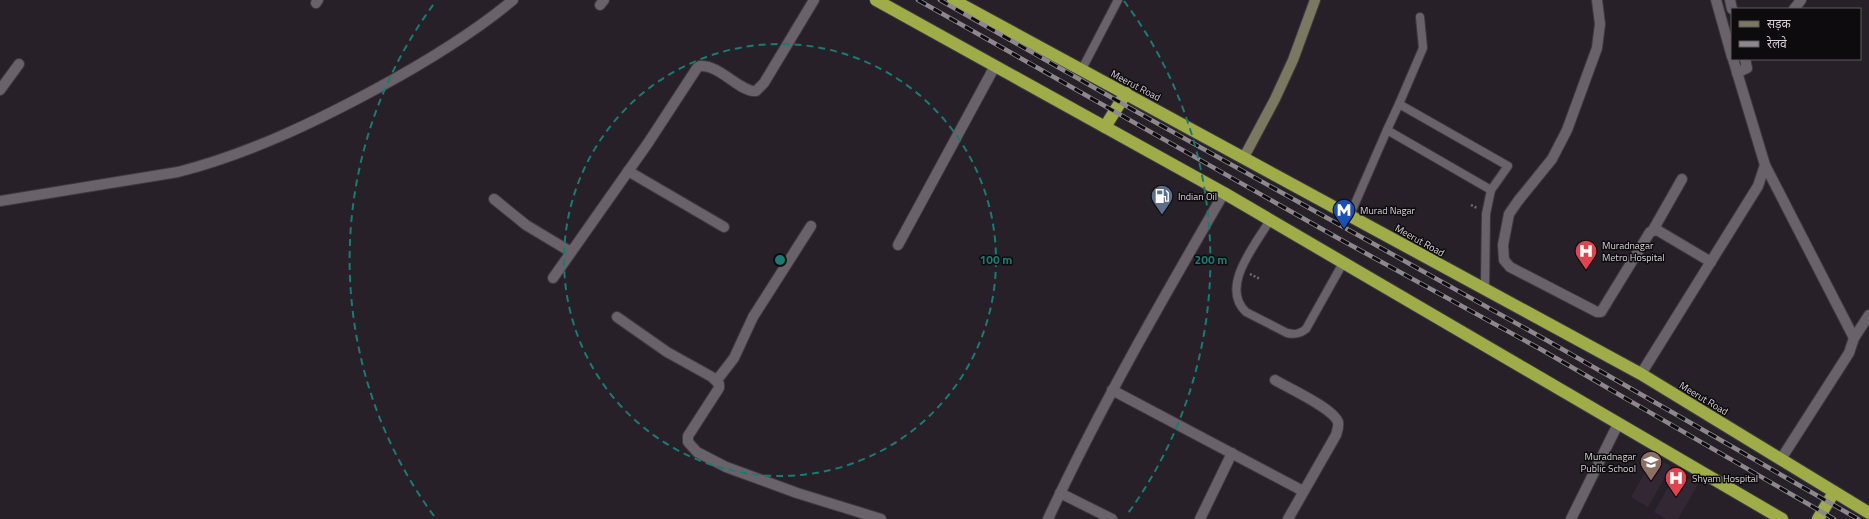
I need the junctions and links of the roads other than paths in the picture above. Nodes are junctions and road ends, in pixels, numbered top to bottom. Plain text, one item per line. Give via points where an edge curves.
1 (513, 0) edge
2 (814, 0) edge
3 (876, 0) edge
4 (953, 0) edge
5 (1118, 0) edge
6 (1315, 0) edge
7 (1598, 0) edge
8 (1716, 0) edge
9 (1801, 0) edge
10 (1795, 8) edge
11 (1420, 17) dead end
12 (1731, 54) edge
13 (1733, 60) edge
14 (19, 64) dead end
15 (1746, 64) edge
16 (995, 66) junction
17 (1082, 70) junction
18 (1737, 73) junction
19 (0, 90) edge
20 (1126, 93) junction
21 (1399, 104) junction
22 (1105, 127) junction
23 (1388, 130) junction
24 (1244, 157) junction
25 (1765, 165) junction
26 (628, 171) junction
27 (1682, 179) dead end
28 (1491, 190) junction
29 (1224, 193) junction
30 (494, 199) dead end
31 (0, 201) edge
32 (1350, 215) junction
33 (1270, 220) junction
34 (811, 226) dead end
35 (724, 227) dead end
36 (1654, 230) junction
37 (898, 245) dead end
38 (571, 252) junction
39 (1711, 262) junction
40 (1344, 263) junction
41 (553, 278) dead end
42 (1486, 289) junction
43 (1869, 315) edge
44 (617, 317) dead end
45 (1854, 338) junction
46 (1641, 374) junction
47 (717, 380) junction
48 (1275, 380) dead end
49 (1112, 390) junction
50 (1618, 424) junction
51 (1232, 453) junction
52 (1781, 459) junction
53 (1303, 491) junction
54 (1834, 492) junction
55 (1060, 493) junction
56 (1869, 513) edge
57 (881, 519) edge
58 (1048, 519) edge
59 (1112, 519) edge
60 (1200, 519) edge
61 (1288, 519) edge
62 (1571, 519) edge
63 (1782, 519) edge
64 (1818, 519) edge

1 - 31 street via 468,35 402,75 261,145 203,166 178,172
2 - 26 street via 764,83 756,91 748,90 710,67 697,68
3 - 16 highway
4 - 17 highway, Meerut Road
5 - 17 lane
6 - 24 street via 1293,60
7 - 36 street via 1600,24 1597,48 1560,146 1509,214 1503,245 1504,260 1510,267 1601,312 1650,232
8 - 12 street
9 - 10 street
11 - 21 lane via 1423,48
13 - 18 street
14 - 19 street
15 - 18 street
16 - 22 highway
16 - 37 street
17 - 20 highway, Meerut Road
18 - 25 street
20 - 22 highway
20 - 24 highway, Meerut Road
21 - 23 lane
21 - 28 lane via 1508,166
22 - 29 highway
23 - 28 lane
23 - 32 lane
24 - 32 highway, Meerut Road
25 - 39 street via 1758,186
25 - 45 street
26 - 35 street
26 - 38 street
27 - 36 street
28 - 42 lane via 1486,214
29 - 33 highway
29 - 49 street
30 - 38 street via 526,225
32 - 42 highway, Meerut Road
33 - 40 highway
33 - 40 lane via 1237,277 1237,297 1246,312 1287,333 1301,333 1306,329
34 - 47 street via 753,317 734,358
36 - 39 street
38 - 41 street
39 - 46 street
40 - 50 highway
42 - 46 highway, Meerut Road
43 - 45 street
44 - 47 street via 667,352
45 - 52 street via 1849,353
46 - 52 highway, Meerut Road
47 - 57 street via 718,388 688,436 688,442 697,452 726,467 766,482
48 - 53 street via 1326,410 1338,422 1336,435
49 - 51 street
49 - 55 street
50 - 62 street
50 - 63 highway
51 - 53 street
51 - 60 street
52 - 54 highway, Meerut Road
53 - 61 street
54 - 56 highway, Meerut Road
54 - 64 highway
55 - 58 street
55 - 59 street

